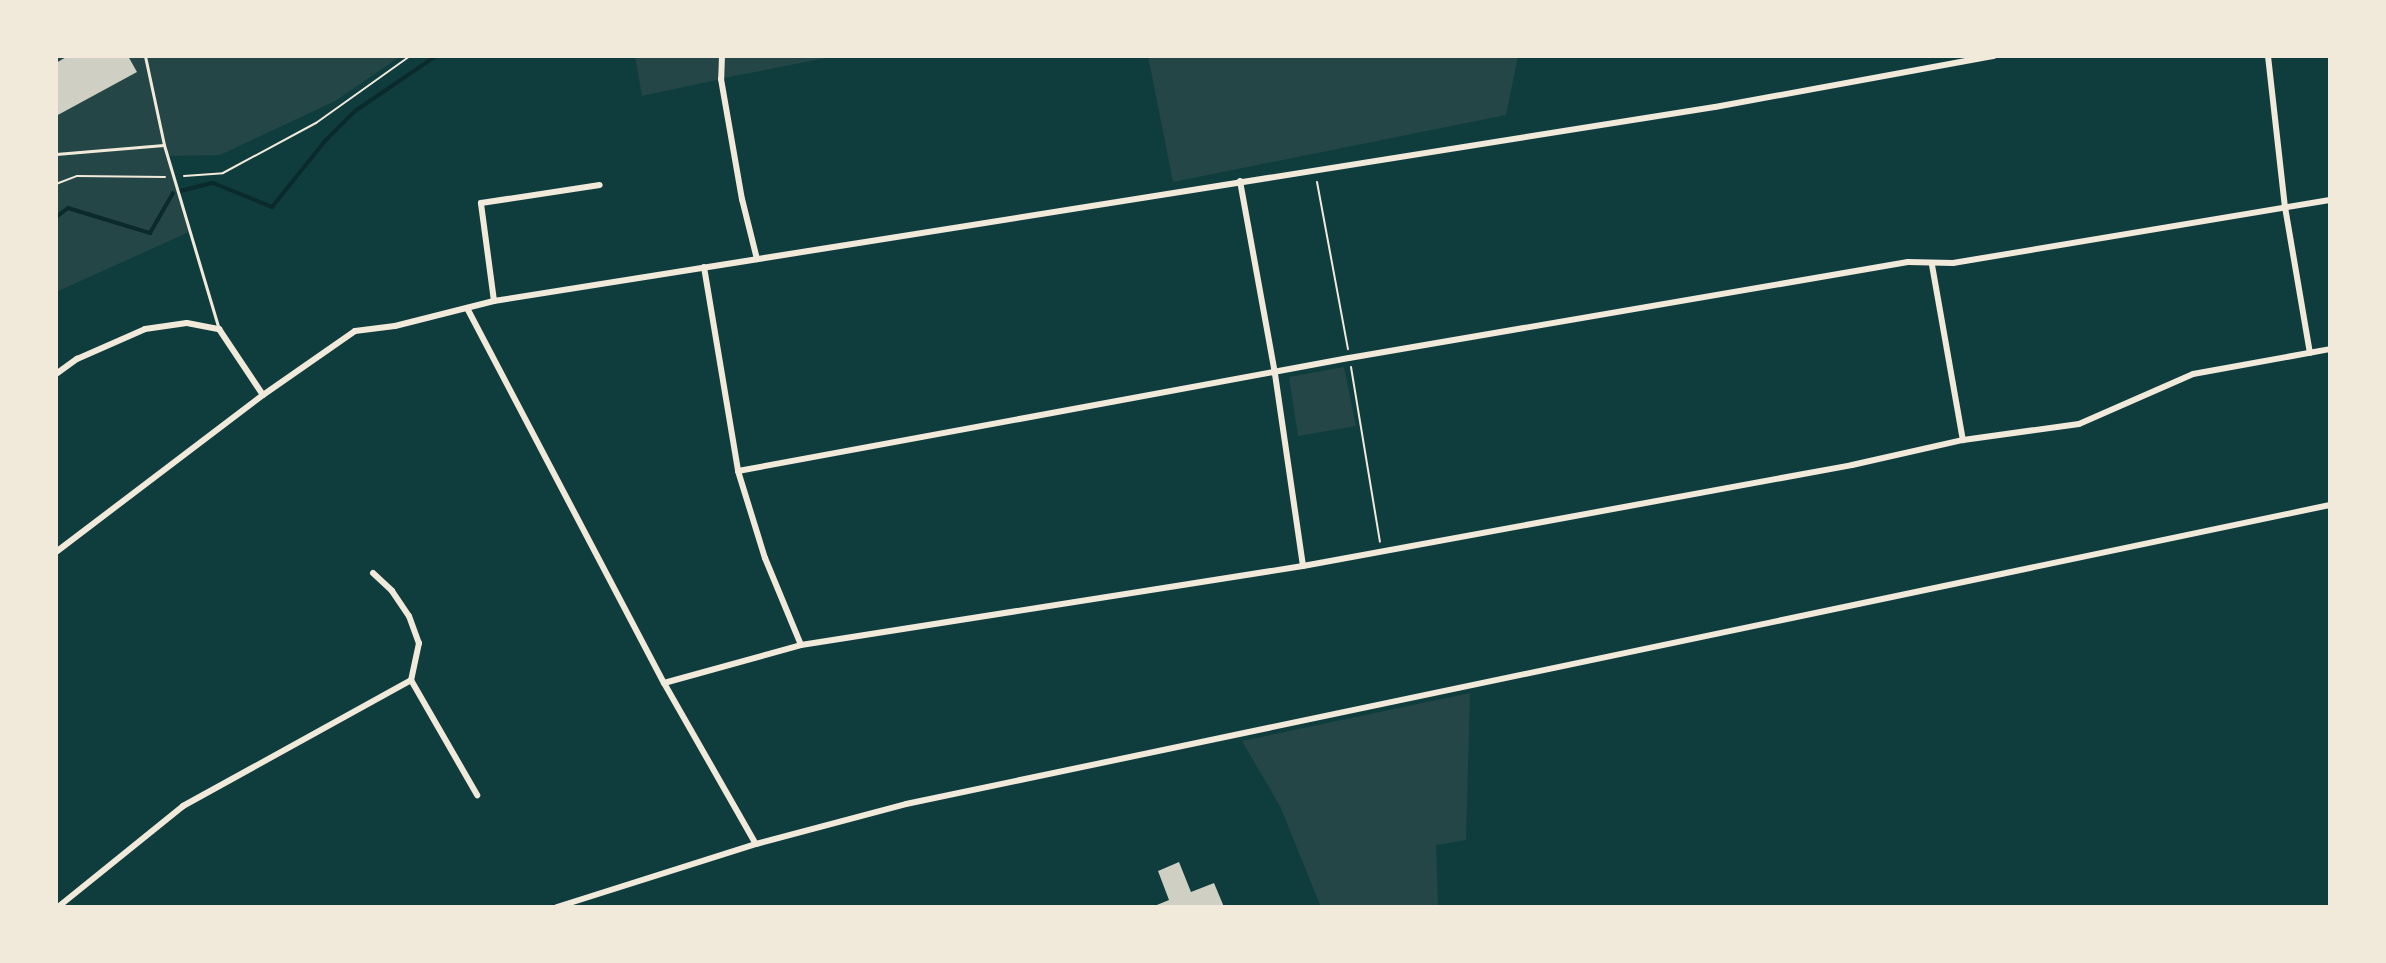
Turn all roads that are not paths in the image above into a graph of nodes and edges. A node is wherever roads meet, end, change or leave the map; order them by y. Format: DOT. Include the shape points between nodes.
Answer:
graph roads {
  1 [pos="145,56"];
  2 [pos="722,56"];
  3 [pos="1994,56"];
  4 [pos="2268,56"];
  5 [pos="164,145"];
  6 [pos="56,154"];
  7 [pos="1240,181"];
  8 [pos="600,185"];
  9 [pos="2330,200"];
  10 [pos="2285,207"];
  11 [pos="757,259"];
  12 [pos="1932,265"];
  13 [pos="704,267"];
  14 [pos="494,301"];
  15 [pos="467,308"];
  16 [pos="219,329"];
  17 [pos="2330,349"];
  18 [pos="2310,353"];
  19 [pos="56,374"];
  20 [pos="1275,374"];
  21 [pos="263,395"];
  22 [pos="1963,440"];
  23 [pos="738,471"];
  24 [pos="2330,505"];
  25 [pos="56,552"];
  26 [pos="1303,566"];
  27 [pos="373,573"];
  28 [pos="801,645"];
  29 [pos="411,680"];
  30 [pos="664,683"];
  31 [pos="477,795"];
  32 [pos="756,844"];
  33 [pos="58,907"];
  34 [pos="557,907"];
  1 -- 5 [label="lane"];
  2 -- 11 [label="street" via="721,79"];
  3 -- 7 [label="street" via="1715,107"];
  4 -- 10 [label="street"];
  5 -- 6 [label="lane"];
  5 -- 16 [label="lane"];
  7 -- 11 [label="street"];
  7 -- 20 [label="street"];
  8 -- 14 [label="street" via="481,203"];
  9 -- 10 [label="street"];
  10 -- 12 [label="street"];
  10 -- 18 [label="street"];
  11 -- 13 [label="street"];
  12 -- 20 [label="street" via="1908,262"];
  12 -- 22 [label="street"];
  13 -- 14 [label="street"];
  13 -- 23 [label="street"];
  14 -- 15 [label="street"];
  15 -- 21 [label="street" via="355,331"];
  15 -- 30 [label="street"];
  16 -- 19 [label="street" via="187,323 145,329"];
  16 -- 21 [label="street"];
  17 -- 18 [label="street"];
  18 -- 22 [label="street" via="2193,374 2079,424"];
  20 -- 23 [label="street"];
  20 -- 26 [label="street"];
  21 -- 25 [label="street"];
  22 -- 26 [label="street"];
  23 -- 28 [label="street" via="765,558"];
  24 -- 32 [label="street" via="906,804"];
  26 -- 28 [label="street"];
  27 -- 29 [label="street" via="409,616 419,643"];
  28 -- 30 [label="street"];
  29 -- 31 [label="street"];
  29 -- 33 [label="street" via="183,806"];
  30 -- 32 [label="street"];
  32 -- 34 [label="street"];
}
